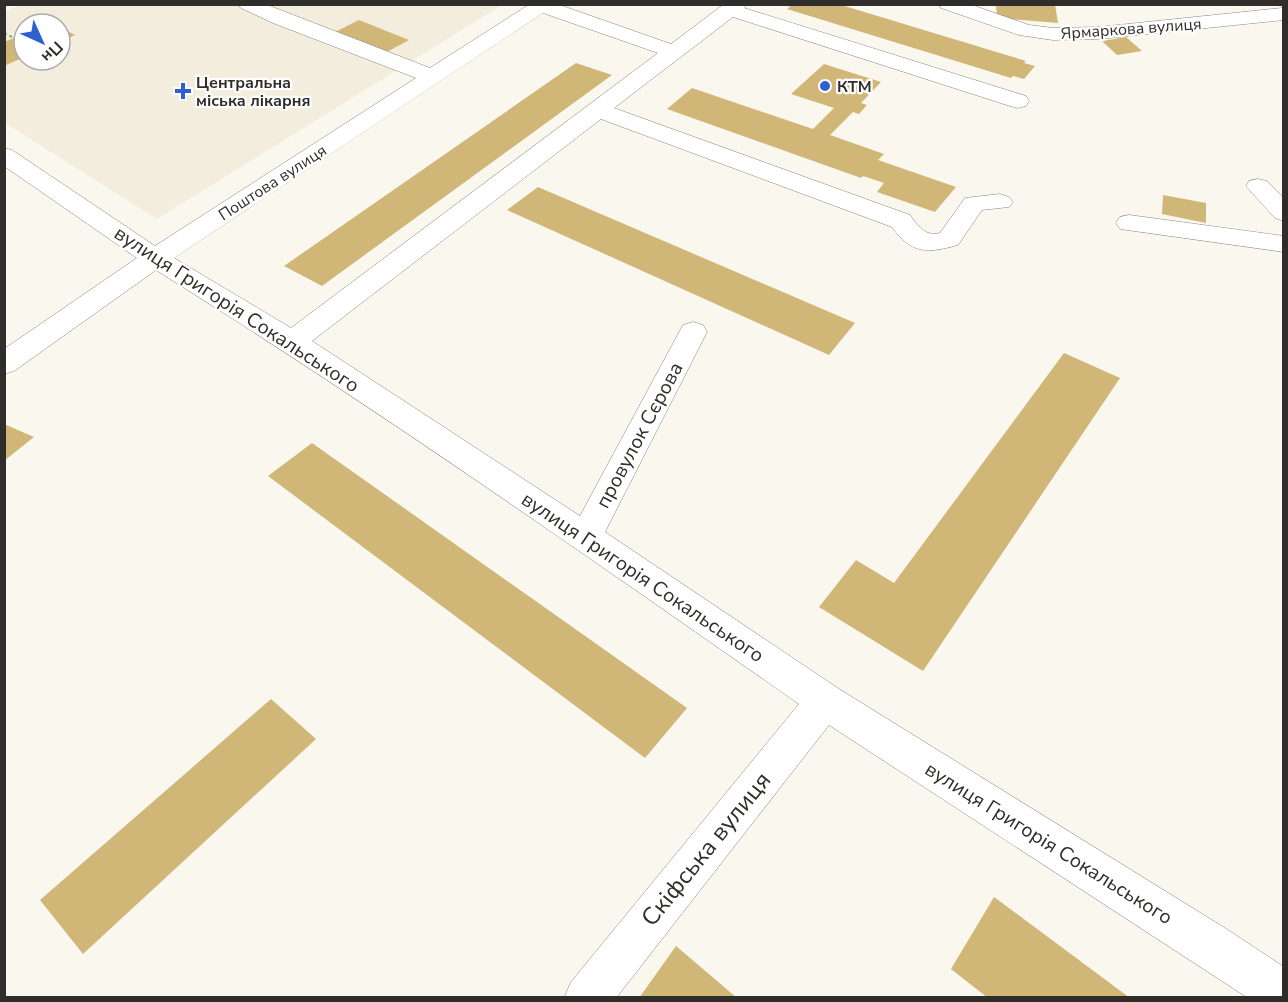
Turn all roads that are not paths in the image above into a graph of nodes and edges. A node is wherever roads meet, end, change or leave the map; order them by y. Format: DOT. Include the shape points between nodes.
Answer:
graph roads {
  1 [pos="248,4"];
  2 [pos="306,4"];
  3 [pos="948,4"];
  4 [pos="543,5"];
  5 [pos="734,7"];
  6 [pos="1280,11"];
  7 [pos="280,20"];
  8 [pos="675,52"];
  9 [pos="433,77"];
  10 [pos="1018,101"];
  11 [pos="598,110"];
  12 [pos="4,155"];
  13 [pos="1258,186"];
  14 [pos="1000,202"];
  15 [pos="1284,213"];
  16 [pos="1129,223"];
  17 [pos="1284,244"];
  18 [pos="155,258"];
  19 [pos="693,332"];
  20 [pos="292,342"];
  21 [pos="4,364"];
  22 [pos="586,537"];
  23 [pos="825,701"];
  24 [pos="1284,995"];
  25 [pos="587,998"];
  1 -- 7 [label="street"];
  2 -- 7 [label="street"];
  3 -- 6 [label="street, Ярмаркова вулиця" via="1018,28 1053,34 1099,33"];
  4 -- 8 [label="street"];
  4 -- 9 [label="street, Поштова вулиця"];
  5 -- 8 [label="street"];
  5 -- 10 [label="street"];
  7 -- 9 [label="street"];
  8 -- 11 [label="street"];
  9 -- 18 [label="street, Поштова вулиця"];
  11 -- 14 [label="street" via="901,221 910,235 931,244 949,238 974,203"];
  11 -- 20 [label="street"];
  12 -- 18 [label="street, вулиця Григорія Сокальського"];
  13 -- 15 [label="street"];
  16 -- 17 [label="street"];
  18 -- 20 [label="street, вулиця Григорія Сокальського"];
  18 -- 21 [label="street, Поштова вулиця"];
  19 -- 22 [label="street, провулок Сєрова"];
  20 -- 22 [label="street, вулиця Григорія Сокальського"];
  22 -- 23 [label="street, вулиця Григорія Сокальського"];
  23 -- 24 [label="street, вулиця Григорія Сокальського"];
  23 -- 25 [label="street, Скіфська вулиця"];
}
